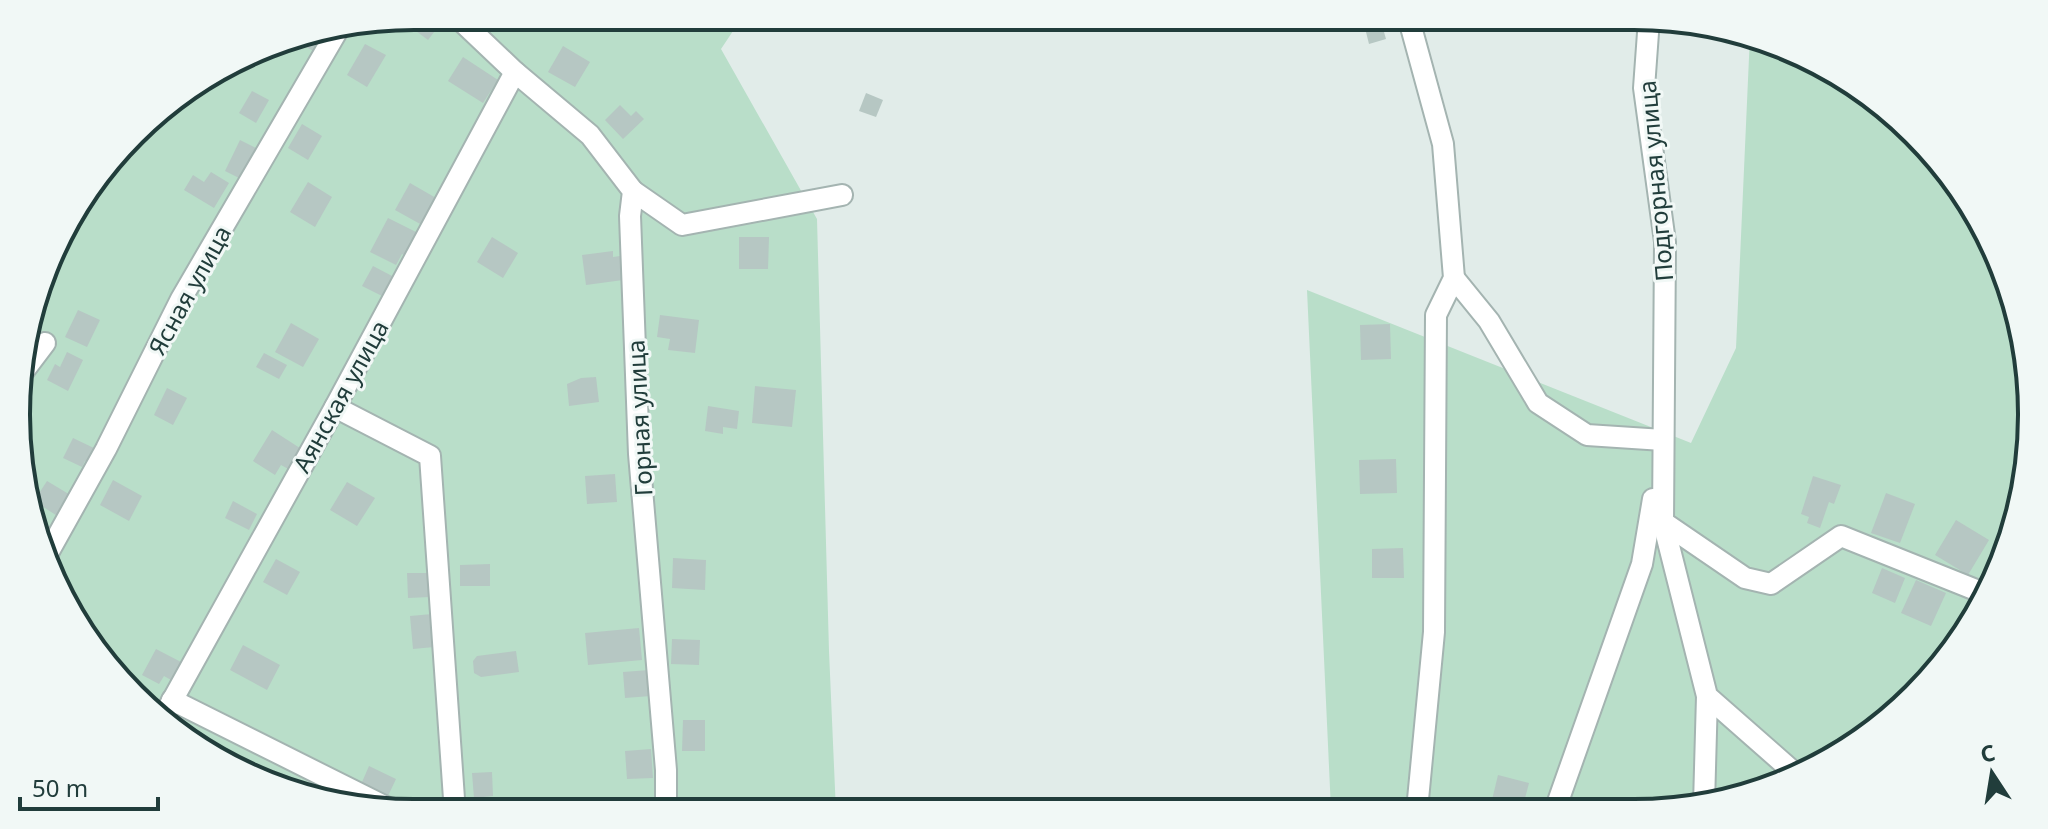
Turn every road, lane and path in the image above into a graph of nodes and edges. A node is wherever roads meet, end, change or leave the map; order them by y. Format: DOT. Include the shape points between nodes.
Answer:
graph roads {
  1 [pos="471,30"];
  2 [pos="1412,30"];
  3 [pos="1648,31"];
  4 [pos="333,39"];
  5 [pos="515,72"];
  6 [pos="633,191"];
  7 [pos="842,195"];
  8 [pos="1454,278"];
  9 [pos="45,343"];
  10 [pos="34,357"];
  11 [pos="335,407"];
  12 [pos="1663,440"];
  13 [pos="1663,522"];
  14 [pos="53,545"];
  15 [pos="1975,590"];
  16 [pos="1707,696"];
  17 [pos="172,700"];
  18 [pos="167,709"];
  19 [pos="1788,767"];
  20 [pos="1704,793"];
  21 [pos="364,796"];
  22 [pos="454,799"];
  23 [pos="666,799"];
  24 [pos="1418,799"];
  25 [pos="1559,799"];
  1 -- 5 [label="street"];
  2 -- 8 [label="street" via="1443,144"];
  3 -- 12 [label="street, Подгорная улица" via="1644,88 1665,242"];
  4 -- 14 [label="street, Ясная улица" via="181,299"];
  5 -- 6 [label="street" via="590,135"];
  5 -- 11 [label="street, Аянская улица"];
  6 -- 7 [label="street" via="682,225"];
  6 -- 23 [label="street, Горная улица" via="639,454"];
  8 -- 12 [label="street" via="1489,321 1538,403 1587,435"];
  8 -- 24 [label="street" via="1436,315 1434,632"];
  9 -- 10 [label="street"];
  11 -- 17 [label="street, Аянская улица"];
  11 -- 22 [label="street" via="430,456"];
  12 -- 13 [label="street"];
  12 -- 25 [label="street" via="1642,564"];
  13 -- 15 [label="street" via="1745,578 1771,584 1841,536"];
  13 -- 16 [label="street"];
  16 -- 19 [label="street"];
  16 -- 20 [label="street"];
  17 -- 18 [label="street, Аянская улица"];
  17 -- 21 [label="street"];
}
